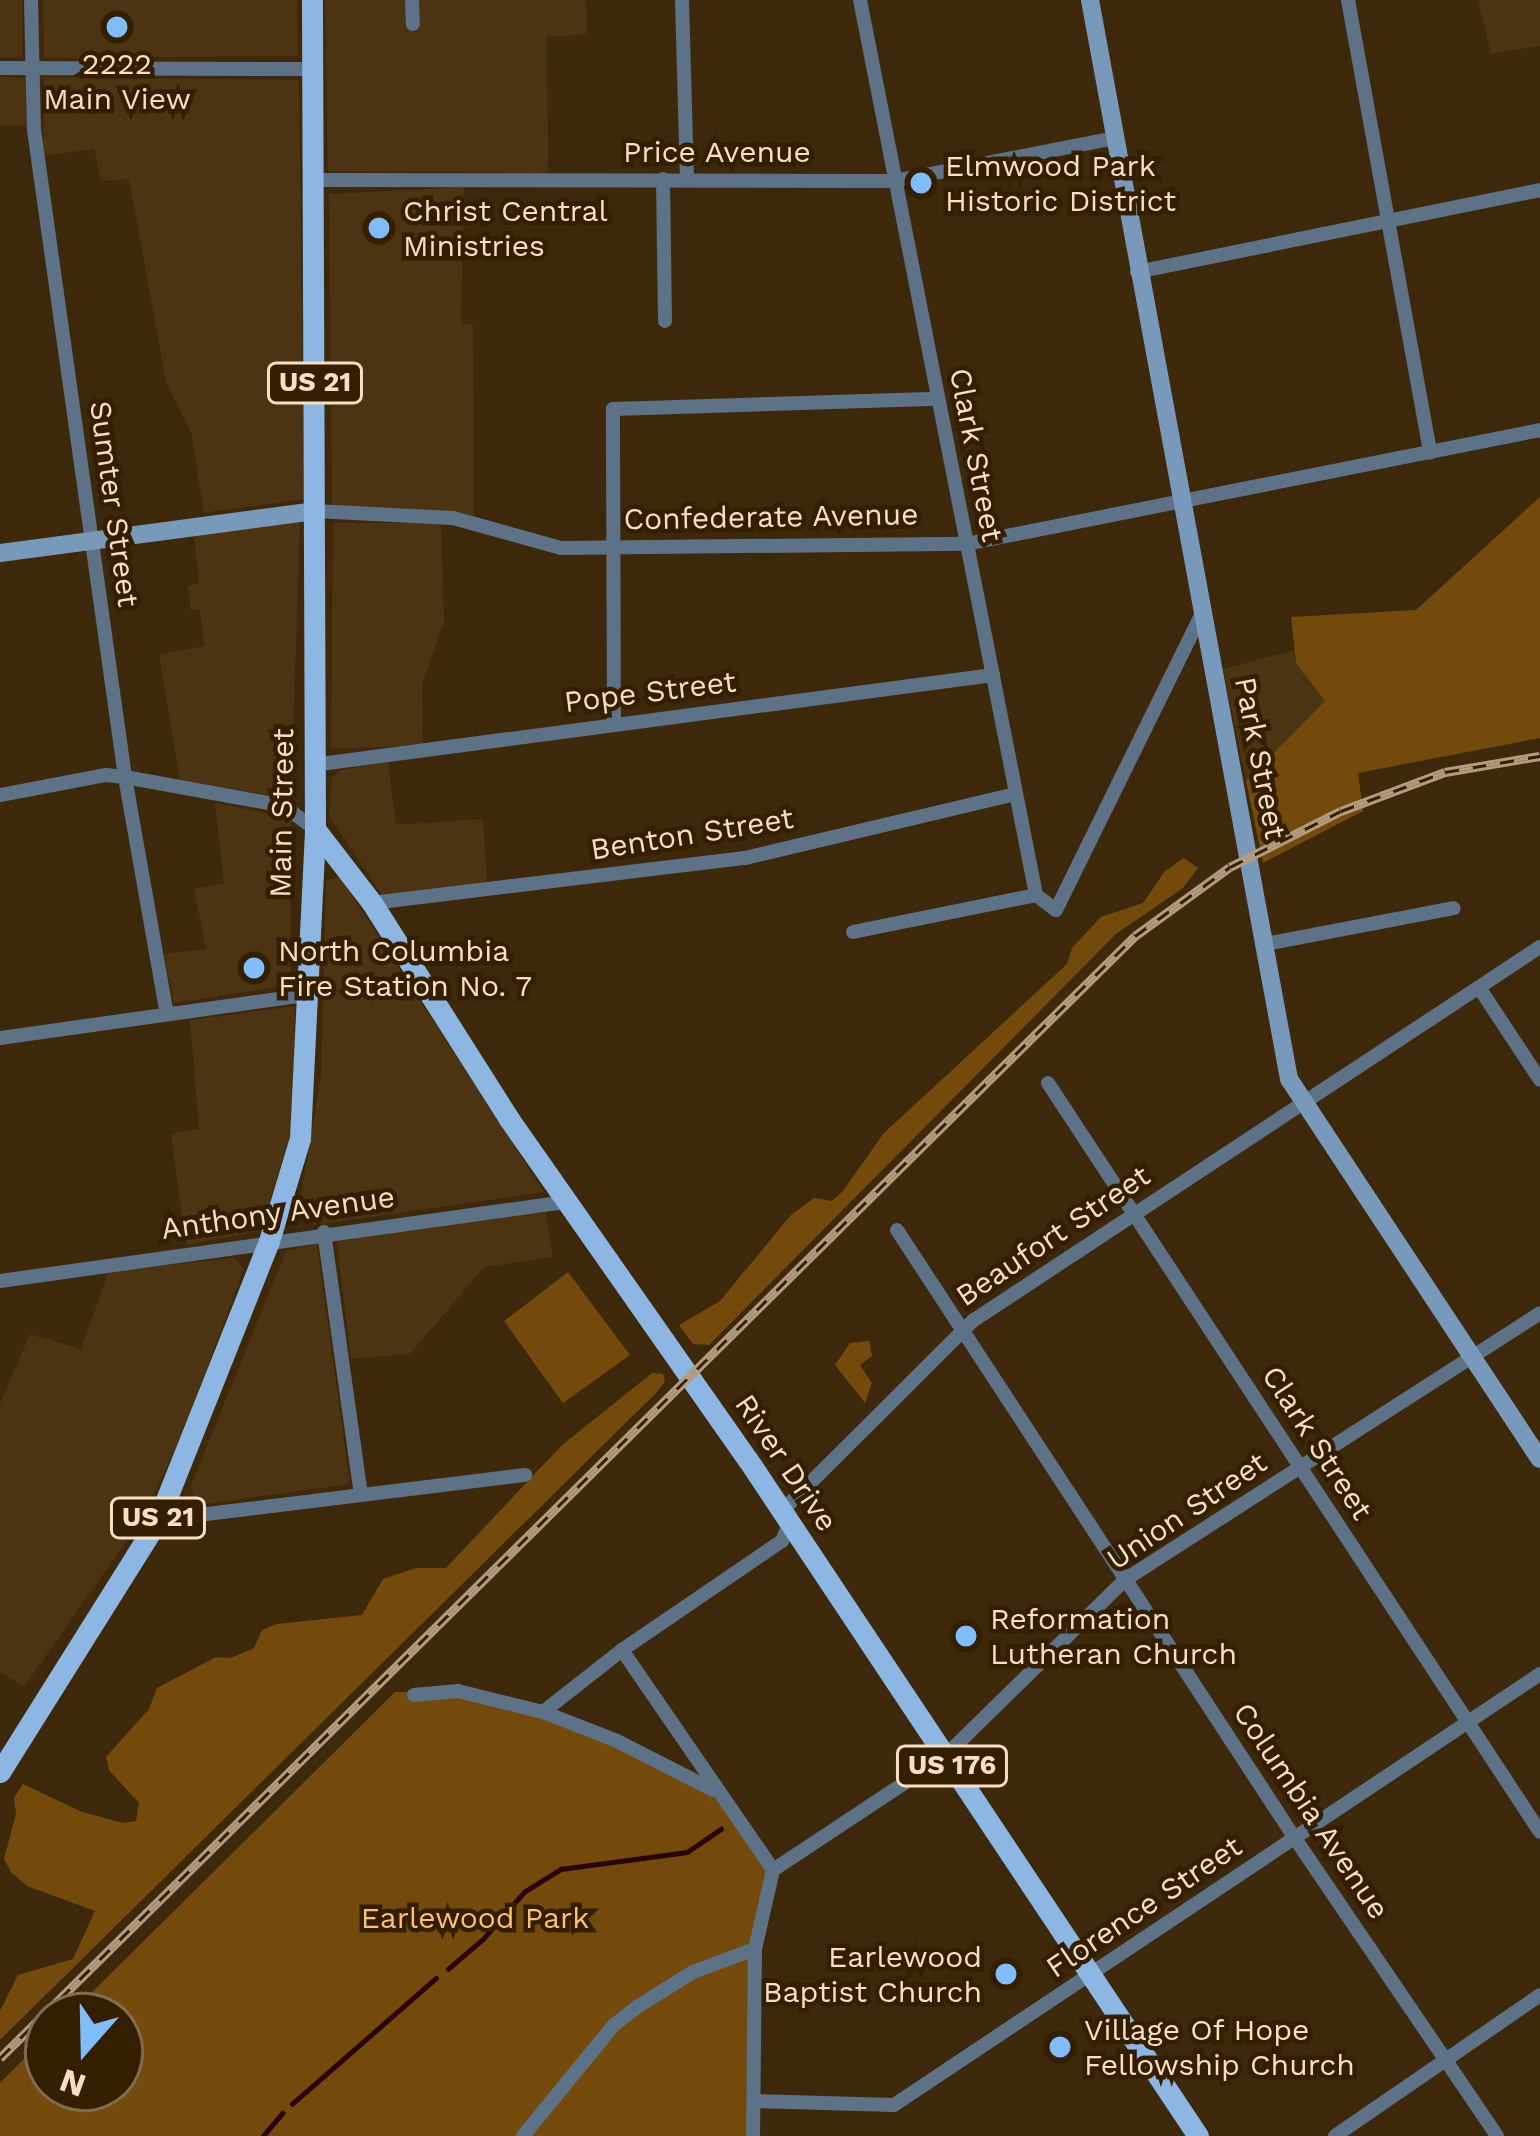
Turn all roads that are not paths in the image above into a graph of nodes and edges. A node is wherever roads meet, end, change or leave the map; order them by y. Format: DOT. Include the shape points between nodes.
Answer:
graph roads {
  1 [pos="32,0"];
  2 [pos="312,0"];
  3 [pos="412,0"];
  4 [pos="682,0"];
  5 [pos="860,0"];
  6 [pos="1090,0"];
  7 [pos="1348,0"];
  8 [pos="413,24"];
  9 [pos="0,68"];
  10 [pos="32,68"];
  11 [pos="312,69"];
  12 [pos="1116,138"];
  13 [pos="663,178"];
  14 [pos="687,178"];
  15 [pos="314,179"];
  16 [pos="894,181"];
  17 [pos="1540,190"];
  18 [pos="1391,216"];
  19 [pos="1137,272"];
  20 [pos="665,321"];
  21 [pos="938,399"];
  22 [pos="1540,430"];
  23 [pos="1430,453"];
  24 [pos="1181,504"];
  25 [pos="314,511"];
  26 [pos="92,539"];
  27 [pos="966,544"];
  28 [pos="616,550"];
  29 [pos="0,554"];
  30 [pos="1200,617"];
  31 [pos="993,675"];
  32 [pos="614,723"];
  33 [pos="314,765"];
  34 [pos="125,777"];
  35 [pos="1016,794"];
  36 [pos="0,795"];
  37 [pos="315,830"];
  38 [pos="1036,895"];
  39 [pos="373,903"];
  40 [pos="1454,908"];
  41 [pos="853,932"];
  42 [pos="1267,944"];
  43 [pos="1540,946"];
  44 [pos="1480,989"];
  45 [pos="307,994"];
  46 [pos="166,1014"];
  47 [pos="0,1038"];
  48 [pos="1540,1080"];
  49 [pos="1048,1083"];
  50 [pos="1301,1103"];
  51 [pos="565,1202"];
  52 [pos="1136,1211"];
  53 [pos="897,1230"];
  54 [pos="324,1232"];
  55 [pos="269,1241"];
  56 [pos="0,1280"];
  57 [pos="1540,1313"];
  58 [pos="963,1330"];
  59 [pos="1476,1356"];
  60 [pos="1540,1459"];
  61 [pos="1300,1469"];
  62 [pos="525,1475"];
  63 [pos="361,1494"];
  64 [pos="782,1511"];
  65 [pos="158,1520"];
  66 [pos="1126,1580"];
  67 [pos="622,1650"];
  68 [pos="1540,1674"];
  69 [pos="414,1695"];
  70 [pos="543,1712"];
  71 [pos="1466,1722"];
  72 [pos="945,1756"];
  73 [pos="0,1772"];
  74 [pos="716,1792"];
  75 [pos="1540,1832"];
  76 [pos="1294,1837"];
  77 [pos="773,1870"];
  78 [pos="755,1949"];
  79 [pos="1091,1976"];
  80 [pos="1540,1995"];
  81 [pos="1445,2059"];
  82 [pos="754,2101"];
  83 [pos="527,2133"];
  84 [pos="753,2136"];
  85 [pos="1198,2136"];
  86 [pos="1334,2136"];
  87 [pos="1497,2136"];
  1 -- 10 [label="street, Sumter Street"];
  2 -- 11 [label="main road, Main Street / US 21"];
  3 -- 8 [label="street"];
  4 -- 14 [label="street"];
  5 -- 16 [label="street, Clark Street"];
  6 -- 12 [label="street, Park Street"];
  7 -- 18 [label="street"];
  9 -- 10 [label="street"];
  10 -- 11 [label="street"];
  10 -- 26 [label="street, Sumter Street"];
  11 -- 15 [label="main road, Main Street / US 21"];
  12 -- 16 [label="street, Price Avenue"];
  12 -- 19 [label="street, Park Street"];
  13 -- 14 [label="street, Price Avenue"];
  13 -- 15 [label="street, Price Avenue"];
  13 -- 20 [label="street"];
  14 -- 16 [label="street, Price Avenue"];
  15 -- 25 [label="main road, Main Street / US 21"];
  16 -- 21 [label="street, Clark Street"];
  17 -- 18 [label="street"];
  18 -- 19 [label="street"];
  18 -- 23 [label="street"];
  19 -- 24 [label="street, Park Street"];
  21 -- 27 [label="street, Clark Street"];
  21 -- 28 [label="street" via="613,409"];
  22 -- 23 [label="street, Confederate Avenue"];
  23 -- 24 [label="street, Confederate Avenue"];
  24 -- 27 [label="street, Confederate Avenue"];
  24 -- 30 [label="street, Park Street"];
  25 -- 26 [label="street, Confederate Avenue"];
  25 -- 28 [label="street, Confederate Avenue" via="452,518 547,546"];
  25 -- 33 [label="main road, Main Street / US 21"];
  26 -- 29 [label="street, Confederate Avenue"];
  26 -- 34 [label="street, Sumter Street"];
  27 -- 28 [label="street, Confederate Avenue"];
  27 -- 31 [label="street, Clark Street"];
  28 -- 32 [label="street"];
  30 -- 38 [label="street" via="1056,910"];
  30 -- 42 [label="street, Park Street"];
  31 -- 32 [label="street, Pope Street"];
  31 -- 35 [label="street, Clark Street"];
  32 -- 33 [label="street, Pope Street"];
  33 -- 37 [label="main road, Main Street / US 21"];
  34 -- 36 [label="street"];
  34 -- 37 [label="street" via="284,806"];
  34 -- 46 [label="street, Sumter Street"];
  35 -- 38 [label="street, Clark Street"];
  35 -- 39 [label="street, Benton Street" via="745,858"];
  37 -- 39 [label="main road, River Drive / US 176"];
  37 -- 45 [label="main road, Main Street / US 21"];
  38 -- 41 [label="street"];
  39 -- 51 [label="main road, River Drive / US 176"];
  40 -- 42 [label="street"];
  42 -- 50 [label="street, Park Street" via="1289,1079"];
  43 -- 44 [label="street, Beaufort Street"];
  44 -- 48 [label="street"];
  44 -- 50 [label="street, Beaufort Street"];
  45 -- 46 [label="street"];
  45 -- 55 [label="main road, Main Street / US 21" via="300,1138"];
  46 -- 47 [label="street"];
  49 -- 52 [label="street, Clark Street"];
  50 -- 52 [label="street, Beaufort Street"];
  50 -- 59 [label="street, Park Street"];
  51 -- 54 [label="street, Anthony Avenue"];
  51 -- 64 [label="main road, River Drive / US 176"];
  52 -- 58 [label="street, Beaufort Street"];
  52 -- 61 [label="street, Clark Street"];
  53 -- 58 [label="street, Columbia Avenue"];
  54 -- 55 [label="street, Anthony Avenue"];
  54 -- 63 [label="street"];
  55 -- 56 [label="street, Anthony Avenue"];
  55 -- 65 [label="main road, Main Street / US 21"];
  57 -- 59 [label="street, Union Street"];
  58 -- 64 [label="street, Beaufort Street"];
  58 -- 66 [label="street, Columbia Avenue"];
  59 -- 60 [label="street, Park Street"];
  59 -- 61 [label="street, Union Street"];
  61 -- 66 [label="street, Union Street"];
  61 -- 71 [label="street, Clark Street"];
  62 -- 63 [label="street"];
  63 -- 65 [label="street"];
  64 -- 67 [label="street, Beaufort Street" via="782,1541"];
  64 -- 72 [label="main road, River Drive / US 176"];
  65 -- 73 [label="main road, Main Street / US 21"];
  66 -- 72 [label="street, Union Street"];
  66 -- 76 [label="street, Columbia Avenue"];
  67 -- 70 [label="street, Beaufort Street"];
  67 -- 74 [label="street"];
  68 -- 71 [label="street, Florence Street"];
  69 -- 70 [label="street" via="458,1691"];
  70 -- 74 [label="street"];
  71 -- 75 [label="street, Clark Street"];
  71 -- 76 [label="street, Florence Street"];
  72 -- 77 [label="street, Union Street"];
  72 -- 79 [label="main road, River Drive / US 176"];
  74 -- 77 [label="street"];
  76 -- 79 [label="street, Florence Street"];
  76 -- 81 [label="street, Columbia Avenue"];
  77 -- 78 [label="street"];
  78 -- 82 [label="street"];
  78 -- 83 [label="street" via="693,1972 637,2006"];
  79 -- 82 [label="street, Florence Street" via="894,2105"];
  79 -- 85 [label="main road, River Drive / US 176"];
  80 -- 81 [label="street"];
  81 -- 86 [label="street"];
  81 -- 87 [label="street, Columbia Avenue"];
  82 -- 84 [label="street"];
}
